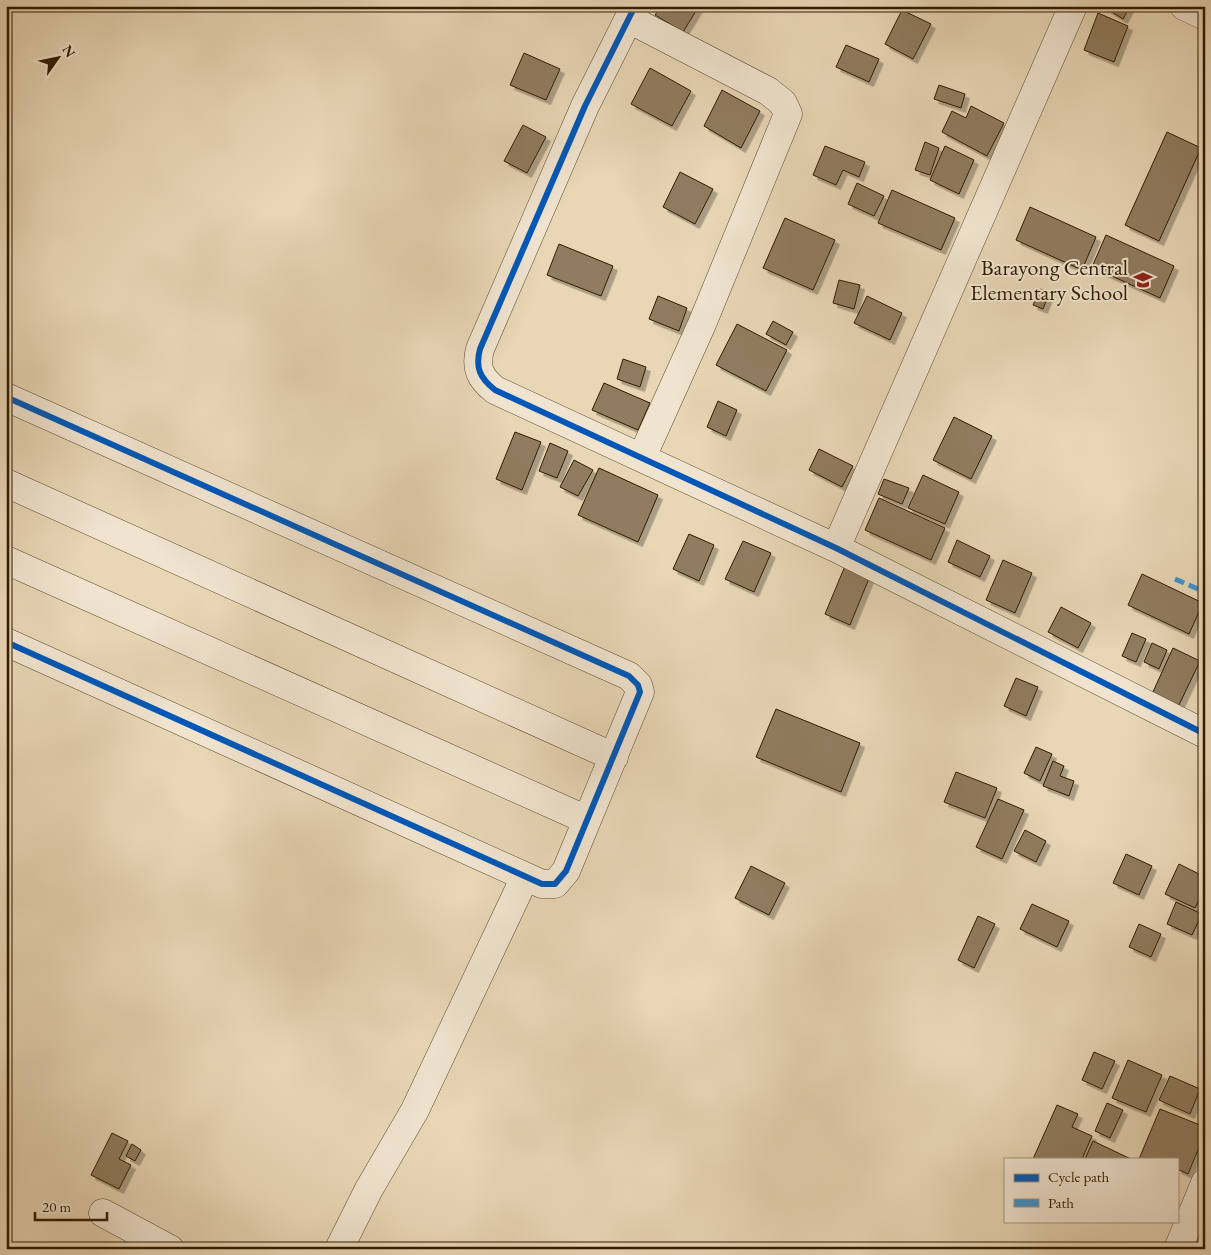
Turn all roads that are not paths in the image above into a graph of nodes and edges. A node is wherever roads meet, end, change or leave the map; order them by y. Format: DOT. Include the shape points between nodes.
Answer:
graph roads {
  1 [pos="1073,6"];
  2 [pos="1184,6"];
  3 [pos="632,13"];
  4 [pos="1205,16"];
  5 [pos="6,397"];
  6 [pos="642,457"];
  7 [pos="6,483"];
  8 [pos="836,548"];
  9 [pos="6,560"];
  10 [pos="6,642"];
  11 [pos="1205,734"];
  12 [pos="614,757"];
  13 [pos="587,820"];
  14 [pos="525,877"];
  15 [pos="1205,1184"];
  16 [pos="103,1213"];
  17 [pos="170,1249"];
  18 [pos="339,1249"];
  19 [pos="1178,1249"];
  1 -- 8 [label="street"];
  2 -- 4 [label="street"];
  3 -- 6 [label="street" via="768,91 783,103 788,114 702,324"];
  3 -- 6 [label="street" via="581,115 477,360 478,372 495,390"];
  5 -- 12 [label="street" via="628,676 638,685 640,692"];
  6 -- 8 [label="street"];
  7 -- 12 [label="street"];
  8 -- 11 [label="street"];
  9 -- 13 [label="street"];
  10 -- 14 [label="street"];
  12 -- 13 [label="street"];
  13 -- 14 [label="street" via="561,879 555,884 542,884"];
  14 -- 18 [label="street" via="415,1110 369,1188"];
  15 -- 19 [label="street"];
  16 -- 17 [label="street"];
}
